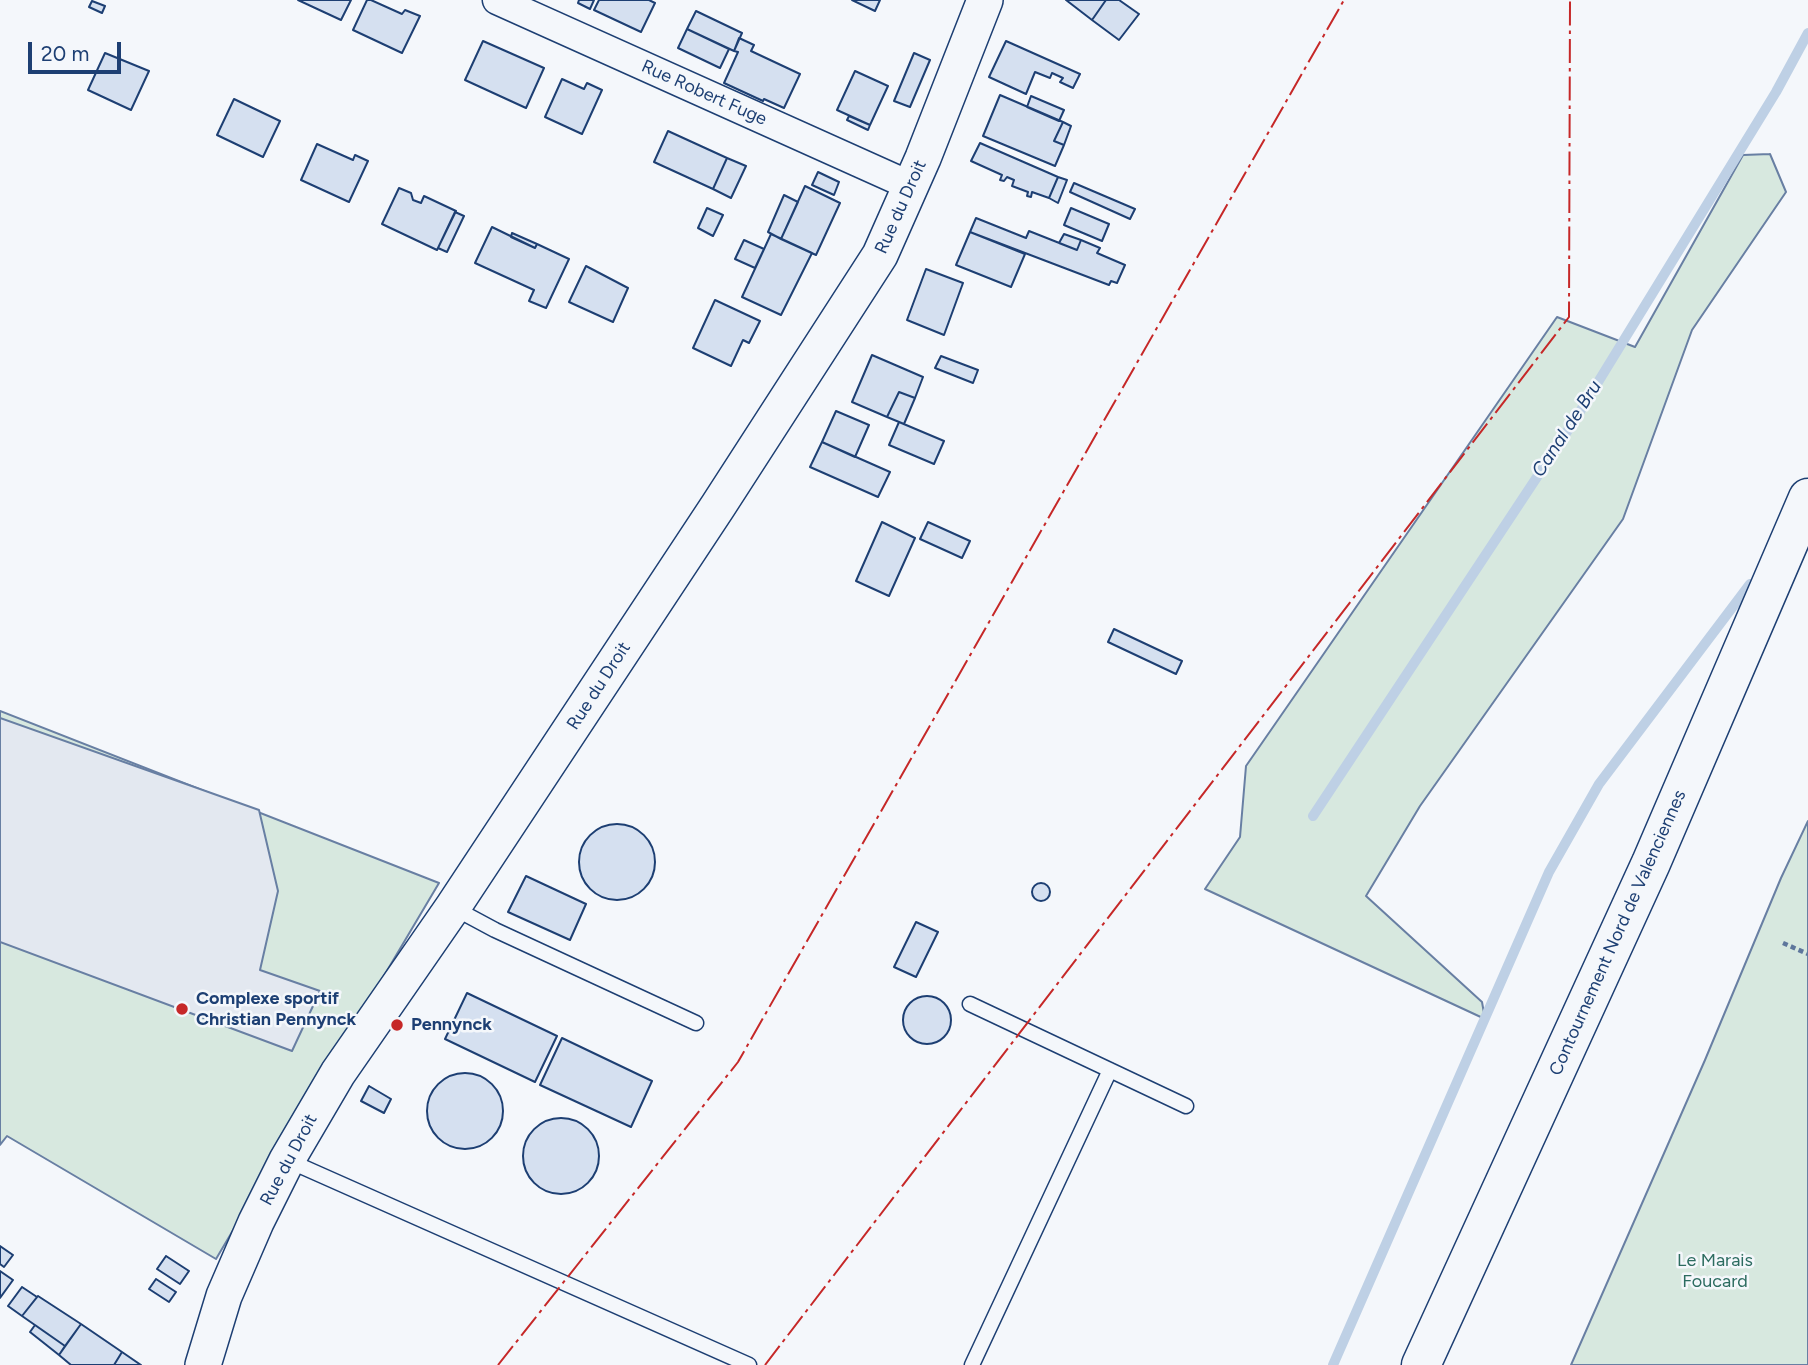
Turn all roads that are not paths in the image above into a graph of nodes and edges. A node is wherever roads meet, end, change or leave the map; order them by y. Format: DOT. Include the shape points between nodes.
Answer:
graph roads {
  1 [pos="497,0"];
  2 [pos="985,0"];
  3 [pos="911,186"];
  4 [pos="1808,498"];
  5 [pos="453,907"];
  6 [pos="970,1004"];
  7 [pos="696,1023"];
  8 [pos="1110,1070"];
  9 [pos="1186,1106"];
  10 [pos="287,1160"];
  11 [pos="203,1365"];
  12 [pos="749,1365"];
  13 [pos="972,1365"];
  14 [pos="1421,1365"];
  1 -- 3 [label="street, Rue Robert Fuge"];
  2 -- 3 [label="street, Rue du Droit"];
  3 -- 5 [label="street, Rue du Droit" via="863,284"];
  4 -- 14 [label="main road, Contournement Nord de Valenciennes" via="1651,863"];
  5 -- 7 [label="lane"];
  5 -- 10 [label="street, Rue du Droit" via="338,1073"];
  6 -- 8 [label="lane"];
  8 -- 9 [label="lane"];
  8 -- 13 [label="lane"];
  10 -- 11 [label="street, Rue du Droit" via="230,1283"];
  10 -- 12 [label="lane"];
}
